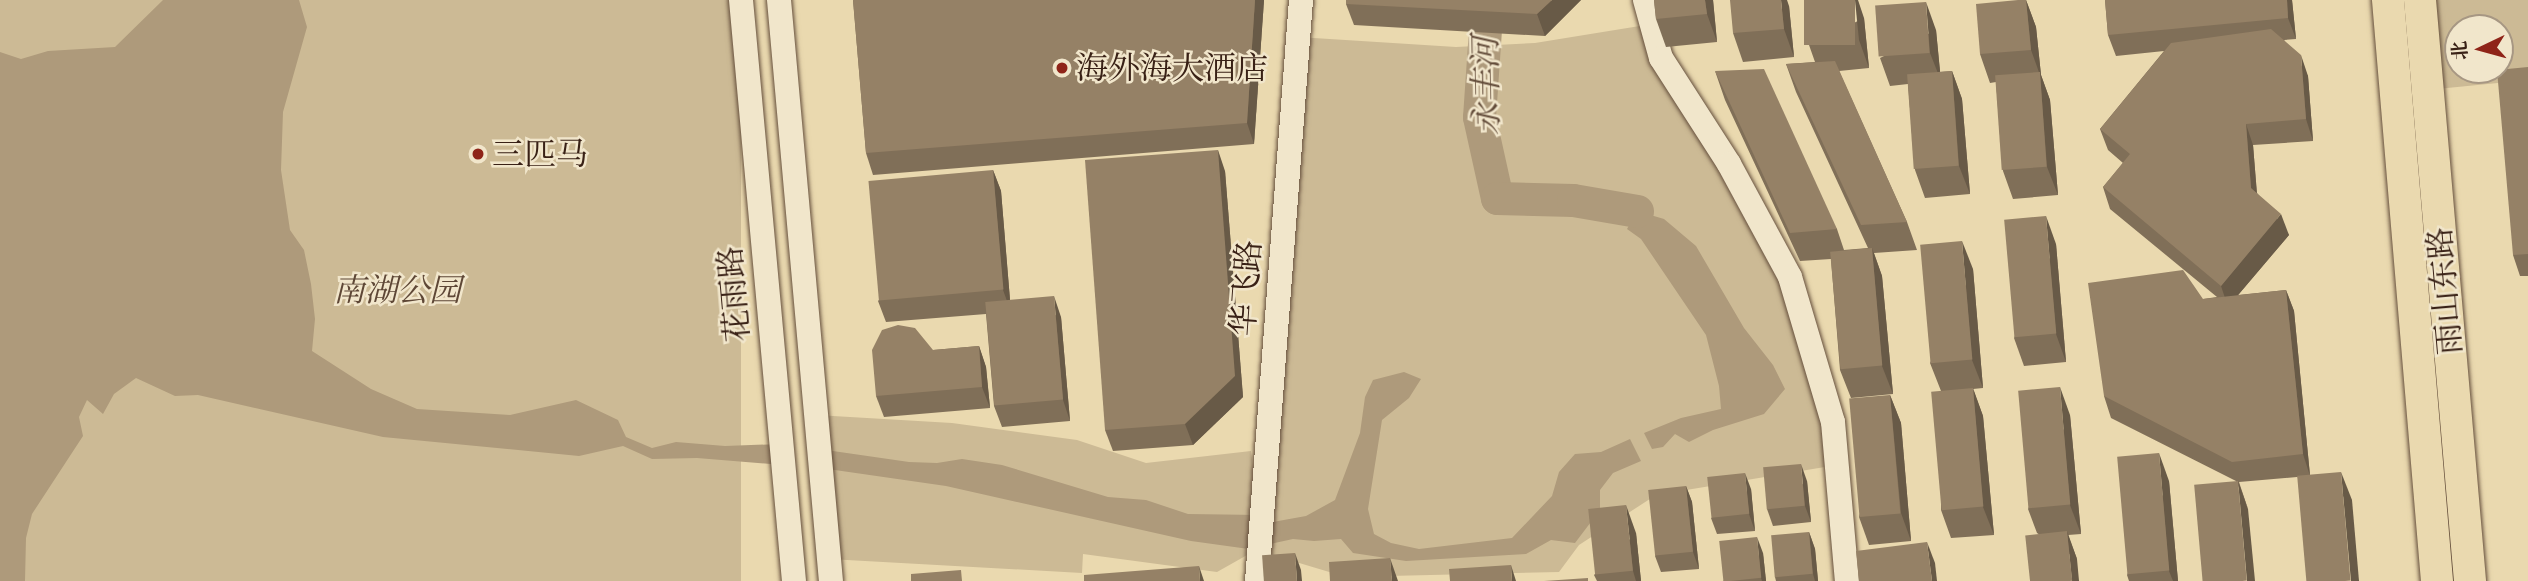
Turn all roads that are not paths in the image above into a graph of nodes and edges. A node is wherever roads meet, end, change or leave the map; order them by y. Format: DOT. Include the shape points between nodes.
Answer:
graph roads {
  1 [pos="741,0"];
  2 [pos="779,0"];
  3 [pos="1301,0"];
  4 [pos="1644,0"];
  5 [pos="2388,0"];
  6 [pos="2420,0"];
  7 [pos="794,581"];
  8 [pos="831,581"];
  9 [pos="1257,581"];
  10 [pos="1847,581"];
  11 [pos="2437,581"];
  12 [pos="2470,581"];
  1 -- 7 [label="street, 花雨路"];
  2 -- 8 [label="street"];
  3 -- 9 [label="street, 华飞路"];
  4 -- 10 [label="street" via="1661,58 1729,164 1790,277 1833,422"];
  5 -- 11 [label="main road, 雨山东路"];
  6 -- 12 [label="main road, 雨山东路"];
}
